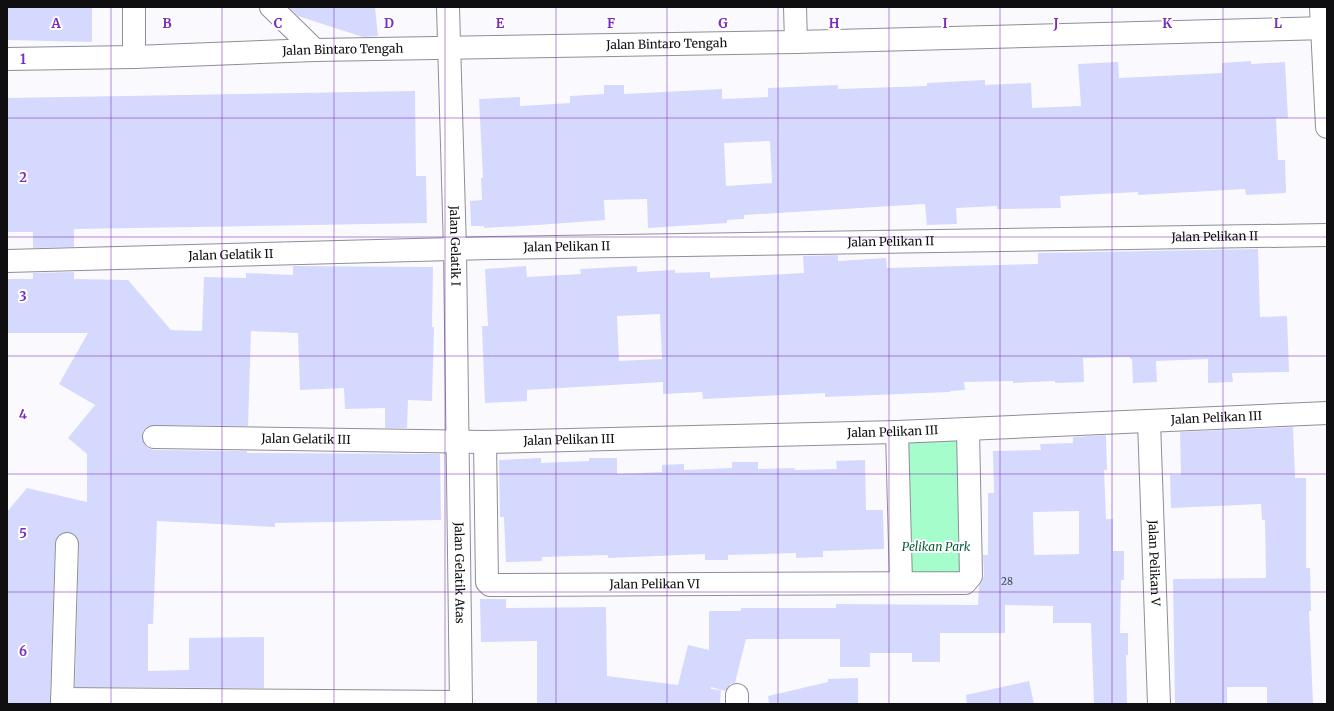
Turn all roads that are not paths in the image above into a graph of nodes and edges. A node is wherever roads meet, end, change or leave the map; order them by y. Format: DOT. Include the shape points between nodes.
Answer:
graph roads {
  1 [pos="134,7"];
  2 [pos="271,7"];
  3 [pos="448,7"];
  4 [pos="795,7"];
  5 [pos="1324,21"];
  6 [pos="796,42"];
  7 [pos="449,49"];
  8 [pos="315,50"];
  9 [pos="134,58"];
  10 [pos="7,59"];
  11 [pos="1327,127"];
  12 [pos="1327,235"];
  13 [pos="455,249"];
  14 [pos="7,261"];
  15 [pos="1327,413"];
  16 [pos="1149,422"];
  17 [pos="968,430"];
  18 [pos="897,432"];
  19 [pos="154,437"];
  20 [pos="458,442"];
  21 [pos="485,442"];
  22 [pos="67,544"];
  23 [pos="901,583"];
  24 [pos="62,701"];
  25 [pos="461,703"];
  26 [pos="1159,704"];
  1 -- 9 [label="street"];
  2 -- 8 [label="street"];
  3 -- 7 [label="street, Jalan Gelatik I"];
  4 -- 6 [label="street"];
  5 -- 6 [label="street, Jalan Bintaro Tengah"];
  5 -- 11 [label="street"];
  6 -- 7 [label="street, Jalan Bintaro Tengah"];
  7 -- 8 [label="street, Jalan Bintaro Tengah"];
  7 -- 13 [label="street, Jalan Gelatik I"];
  8 -- 9 [label="street, Jalan Bintaro Tengah"];
  9 -- 10 [label="street, Jalan Bintaro Tengah"];
  12 -- 13 [label="street, Jalan Pelikan II"];
  13 -- 14 [label="street, Jalan Gelatik II"];
  13 -- 20 [label="street, Jalan Gelatik I"];
  15 -- 16 [label="street, Jalan Pelikan III"];
  16 -- 17 [label="street, Jalan Pelikan III"];
  16 -- 26 [label="street, Jalan Pelikan V"];
  17 -- 18 [label="street, Jalan Pelikan III"];
  17 -- 23 [label="street, Jalan Pelikan VI" via="971,576 964,583"];
  18 -- 21 [label="street, Jalan Pelikan III"];
  18 -- 23 [label="street"];
  19 -- 20 [label="street, Jalan Gelatik III"];
  20 -- 21 [label="street, Jalan Pelikan III"];
  20 -- 25 [label="street, Jalan Gelatik Atas"];
  21 -- 23 [label="street, Jalan Pelikan VI" via="487,582 490,586"];
  22 -- 24 [label="street"];
  24 -- 25 [label="street"];
}
